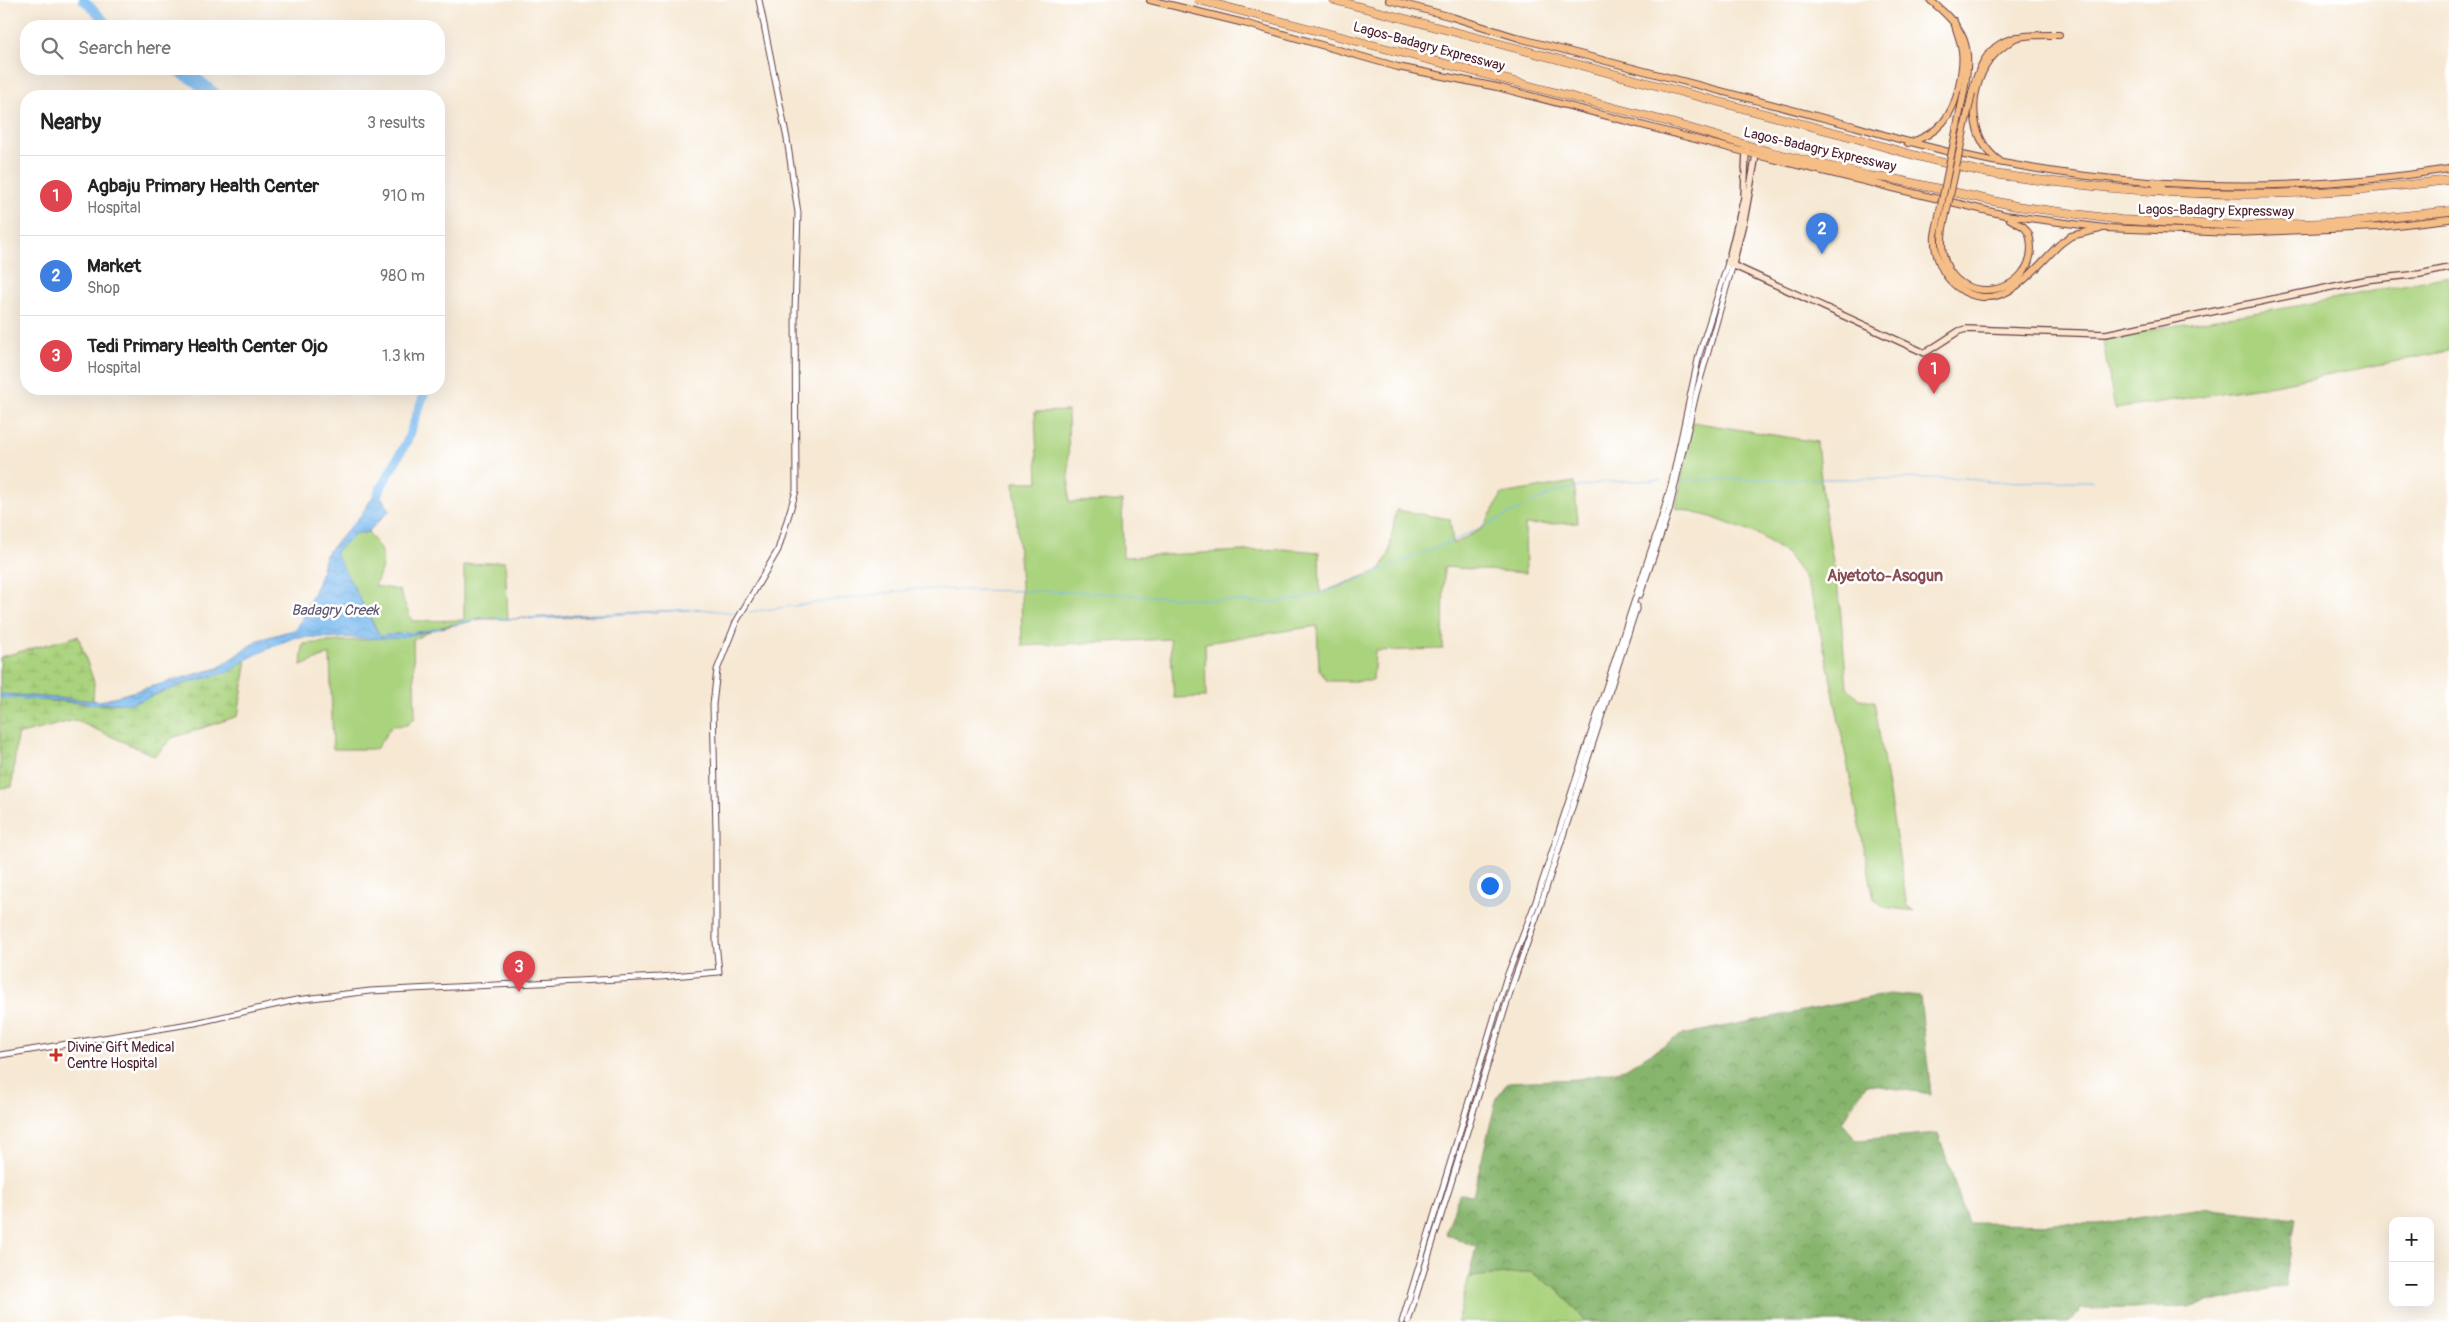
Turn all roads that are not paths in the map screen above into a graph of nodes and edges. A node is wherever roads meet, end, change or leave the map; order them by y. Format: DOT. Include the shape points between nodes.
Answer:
graph roads {
  1 [pos="759,0"];
  2 [pos="1150,0"];
  3 [pos="1199,0"];
  4 [pos="1334,0"];
  5 [pos="1389,0"];
  6 [pos="1930,0"];
  7 [pos="1954,21"];
  8 [pos="2059,35"];
  9 [pos="2016,37"];
  10 [pos="1907,143"];
  11 [pos="1746,151"];
  12 [pos="1756,155"];
  13 [pos="2003,164"];
  14 [pos="2449,170"];
  15 [pos="2449,180"];
  16 [pos="2154,182"];
  17 [pos="2166,193"];
  18 [pos="2449,211"];
  19 [pos="2005,216"];
  20 [pos="2449,219"];
  21 [pos="2105,228"];
  22 [pos="1731,263"];
  23 [pos="2449,268"];
  24 [pos="1720,298"];
  25 [pos="1701,349"];
  26 [pos="1708,352"];
  27 [pos="1494,1019"];
  28 [pos="1501,1020"];
  29 [pos="0,1055"];
  30 [pos="1402,1322"];
  31 [pos="1408,1322"];
  1 -- 29 [label="street" via="798,213 796,491 778,550 736,622 717,670 713,705 719,972 370,991 296,1000 195,1023"];
  2 -- 11 [label="main road, Lagos-Badagry Expressway" via="1337,50"];
  3 -- 18 [label="highway, Lagos-Badagry Expressway" via="1656,118 1770,152 2016,206 2121,220 2246,226 2349,222"];
  4 -- 17 [label="highway, Lagos-Badagry Expressway" via="1852,137 1931,161 1982,172"];
  5 -- 10 [label="main road, Lagos-Badagry Expressway"];
  6 -- 7 [label="main road"];
  7 -- 10 [label="main road" via="1963,59 1953,108 1938,129 1925,138"];
  7 -- 21 [label="main road, bridge" via="1964,36 1968,52 1964,92 1935,235 1935,255 1941,269 1958,289 1978,296 1995,295 2020,283 2060,244 2077,234"];
  8 -- 9 [label="main road"];
  9 -- 13 [label="main road" via="1999,50 1986,67 1975,107 1980,141"];
  9 -- 19 [label="main road, bridge" via="1985,56 1976,75 1941,246 1943,260 1961,284 1979,290 1996,289 2016,279 2026,266 2030,254 2029,234 2024,227"];
  10 -- 13 [label="main road, Lagos-Badagry Expressway"];
  11 -- 12 [label="main road, Lagos-Badagry Expressway"];
  11 -- 22 [label="main road" via="1744,198"];
  12 -- 19 [label="main road, Lagos-Badagry Expressway"];
  12 -- 22 [label="main road" via="1745,215"];
  13 -- 16 [label="main road, Lagos-Badagry Expressway" via="2097,178"];
  14 -- 16 [label="main road, Lagos-Badagry Expressway" via="2341,183 2241,186"];
  15 -- 17 [label="highway, Lagos-Badagry Expressway" via="2340,192 2244,196"];
  16 -- 17 [label="highway"];
  19 -- 21 [label="main road, Lagos-Badagry Expressway"];
  20 -- 21 [label="main road, Lagos-Badagry Expressway" via="2379,227 2261,232"];
  22 -- 23 [label="main road" via="1925,353 1966,329 2106,334 2364,280"];
  22 -- 24 [label="street"];
  24 -- 25 [label="street"];
  24 -- 26 [label="street"];
  25 -- 26 [label="street"];
  25 -- 27 [label="street" via="1661,520"];
  26 -- 28 [label="street" via="1669,511"];
  27 -- 28 [label="street"];
  27 -- 30 [label="street"];
  28 -- 31 [label="street"];
}
